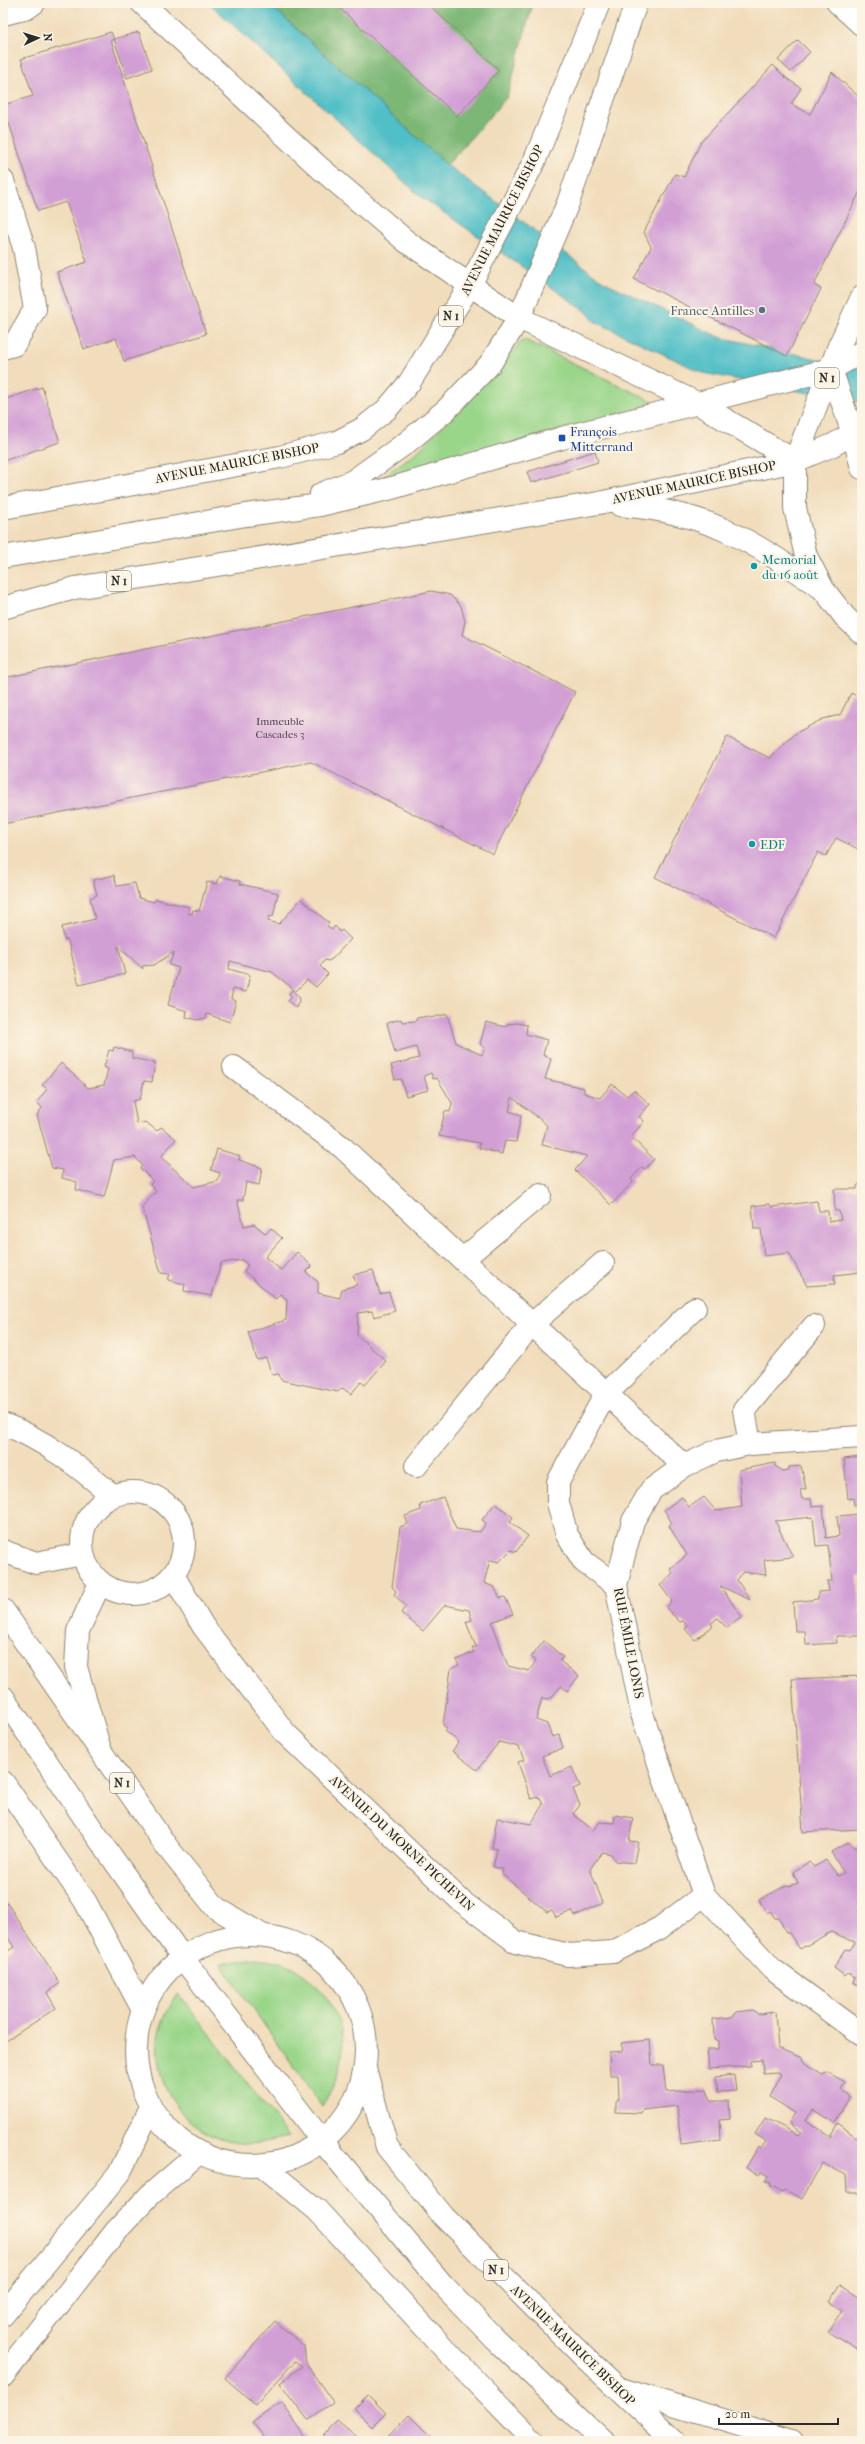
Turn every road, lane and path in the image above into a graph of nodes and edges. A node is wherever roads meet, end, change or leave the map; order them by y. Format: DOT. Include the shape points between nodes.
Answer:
graph roads {
  1 [pos="34,3"];
  2 [pos="142,3"];
  3 [pos="599,3"];
  4 [pos="636,3"];
  5 [pos="849,10"];
  6 [pos="4,16"];
  7 [pos="862,24"];
  8 [pos="3,181"];
  9 [pos="470,285"];
  10 [pos="862,297"];
  11 [pos="519,318"];
  12 [pos="3,348"];
  13 [pos="862,352"];
  14 [pos="831,369"];
  15 [pos="699,404"];
  16 [pos="858,431"];
  17 [pos="795,461"];
  18 [pos="862,468"];
  19 [pos="599,503"];
  20 [pos="3,508"];
  21 [pos="246,515"];
  22 [pos="3,557"];
  23 [pos="823,589"];
  24 [pos="3,608"];
  25 [pos="862,633"];
  26 [pos="234,1067"];
  27 [pos="540,1195"];
  28 [pos="463,1259"];
  29 [pos="603,1263"];
  30 [pos="695,1308"];
  31 [pos="532,1324"];
  32 [pos="814,1326"];
  33 [pos="605,1394"];
  34 [pos="3,1424"];
  35 [pos="862,1437"];
  36 [pos="750,1444"];
  37 [pos="416,1466"];
  38 [pos="684,1466"];
  39 [pos="112,1495"];
  40 [pos="3,1551"];
  41 [pos="82,1554"];
  42 [pos="173,1575"];
  43 [pos="100,1583"];
  44 [pos="616,1585"];
  45 [pos="3,1610"];
  46 [pos="3,1697"];
  47 [pos="100,1751"];
  48 [pos="3,1782"];
  49 [pos="704,1895"];
  50 [pos="262,1935"];
  51 [pos="182,1957"];
  52 [pos="143,2010"];
  53 [pos="862,2035"];
  54 [pos="365,2068"];
  55 [pos="151,2107"];
  56 [pos="322,2141"];
  57 [pos="199,2153"];
  58 [pos="263,2166"];
  59 [pos="3,2315"];
  60 [pos="3,2376"];
  61 [pos="614,2386"];
  62 [pos="534,2441"];
  63 [pos="602,2441"];
  64 [pos="674,2441"];
  65 [pos="792,2441"];
  1 -- 6 [label="main road"];
  2 -- 9 [label="main road" via="320,168 407,242"];
  3 -- 9 [label="main road, AVENUE MAURICE BISHOP / N 1" via="534,162"];
  4 -- 11 [label="main road" via="568,203"];
  5 -- 7 [label="main road"];
  8 -- 12 [label="main road" via="24,248 35,309 14,345"];
  9 -- 11 [label="main road"];
  9 -- 20 [label="main road, AVENUE MAURICE BISHOP / N 1" via="409,383 387,409 362,429 337,442 225,468"];
  10 -- 14 [label="main road, N 1"];
  11 -- 15 [label="main road"];
  11 -- 21 [label="main road" via="490,364 446,410 388,456 353,481 317,495"];
  13 -- 14 [label="main road"];
  14 -- 15 [label="main road"];
  14 -- 16 [label="main road, N 1"];
  14 -- 17 [label="main road, N 1"];
  15 -- 17 [label="main road"];
  15 -- 21 [label="main road" via="562,438 392,488 320,505"];
  16 -- 17 [label="main road, N 1"];
  16 -- 18 [label="main road, N 1"];
  17 -- 19 [label="main road, AVENUE MAURICE BISHOP / N 1"];
  17 -- 23 [label="main road, N 1" via="795,508 798,526 810,567"];
  19 -- 23 [label="main road" via="676,512 717,525 747,540"];
  19 -- 24 [label="main road, AVENUE MAURICE BISHOP / N 1" via="75,588"];
  21 -- 22 [label="main road"];
  23 -- 25 [label="main road, N 1" via="845,617"];
  26 -- 28 [label="main road" via="342,1147"];
  27 -- 28 [label="main road"];
  28 -- 31 [label="main road"];
  29 -- 31 [label="main road"];
  30 -- 33 [label="main road"];
  31 -- 33 [label="main road"];
  31 -- 37 [label="main road"];
  32 -- 36 [label="main road" via="744,1410"];
  33 -- 38 [label="main road"];
  33 -- 44 [label="main road" via="558,1482 558,1503 567,1535 584,1562"];
  34 -- 39 [label="main road" via="27,1433 79,1467"];
  35 -- 36 [label="main road, RUE ÉMILE LONIS"];
  36 -- 38 [label="main road, RUE ÉMILE LONIS" via="716,1451"];
  38 -- 44 [label="main road, RUE ÉMILE LONIS" via="651,1490 633,1521"];
  39 -- 41 [label="main road" via="97,1506 86,1519 82,1536"];
  39 -- 42 [label="main road" via="129,1491 147,1493 163,1501 175,1514 182,1528 184,1544 181,1561"];
  40 -- 41 [label="main road" via="36,1563"];
  41 -- 43 [label="main road" via="89,1570"];
  42 -- 43 [label="main road" via="161,1586 146,1593 125,1594"];
  42 -- 49 [label="main road, AVENUE DU MORNE PICHEVIN" via="203,1626 286,1734 461,1901 516,1942 568,1955 613,1952 660,1928"];
  43 -- 47 [label="main road" via="78,1631 76,1667"];
  44 -- 49 [label="main road, RUE ÉMILE LONIS" via="642,1714"];
  45 -- 47 [label="main road, N 1"];
  46 -- 51 [label="main road"];
  47 -- 50 [label="main road, N 1" via="167,1847 216,1908"];
  48 -- 52 [label="main road" via="85,1901"];
  49 -- 53 [label="main road" via="772,1969"];
  50 -- 51 [label="main road" via="220,1939"];
  50 -- 54 [label="main road" via="299,1944 329,1965 353,1994 365,2030"];
  51 -- 52 [label="main road" via="166,1972"];
  51 -- 56 [label="main road"];
  52 -- 55 [label="main road" via="136,2042 139,2076"];
  54 -- 56 [label="main road" via="358,2094 345,2118"];
  54 -- 61 [label="main road, AVENUE MAURICE BISHOP / N 1" via="387,2147 444,2217"];
  55 -- 57 [label="main road" via="172,2133"];
  55 -- 59 [label="main road" via="119,2174"];
  56 -- 58 [label="main road" via="307,2152 286,2161"];
  56 -- 63 [label="main road" via="442,2284 495,2339"];
  57 -- 58 [label="main road" via="230,2164"];
  57 -- 60 [label="main road" via="150,2195 116,2231"];
  58 -- 62 [label="main road" via="317,2210 442,2346"];
  61 -- 64 [label="main road, AVENUE MAURICE BISHOP / N 1"];
  61 -- 65 [label="main road"];
}
